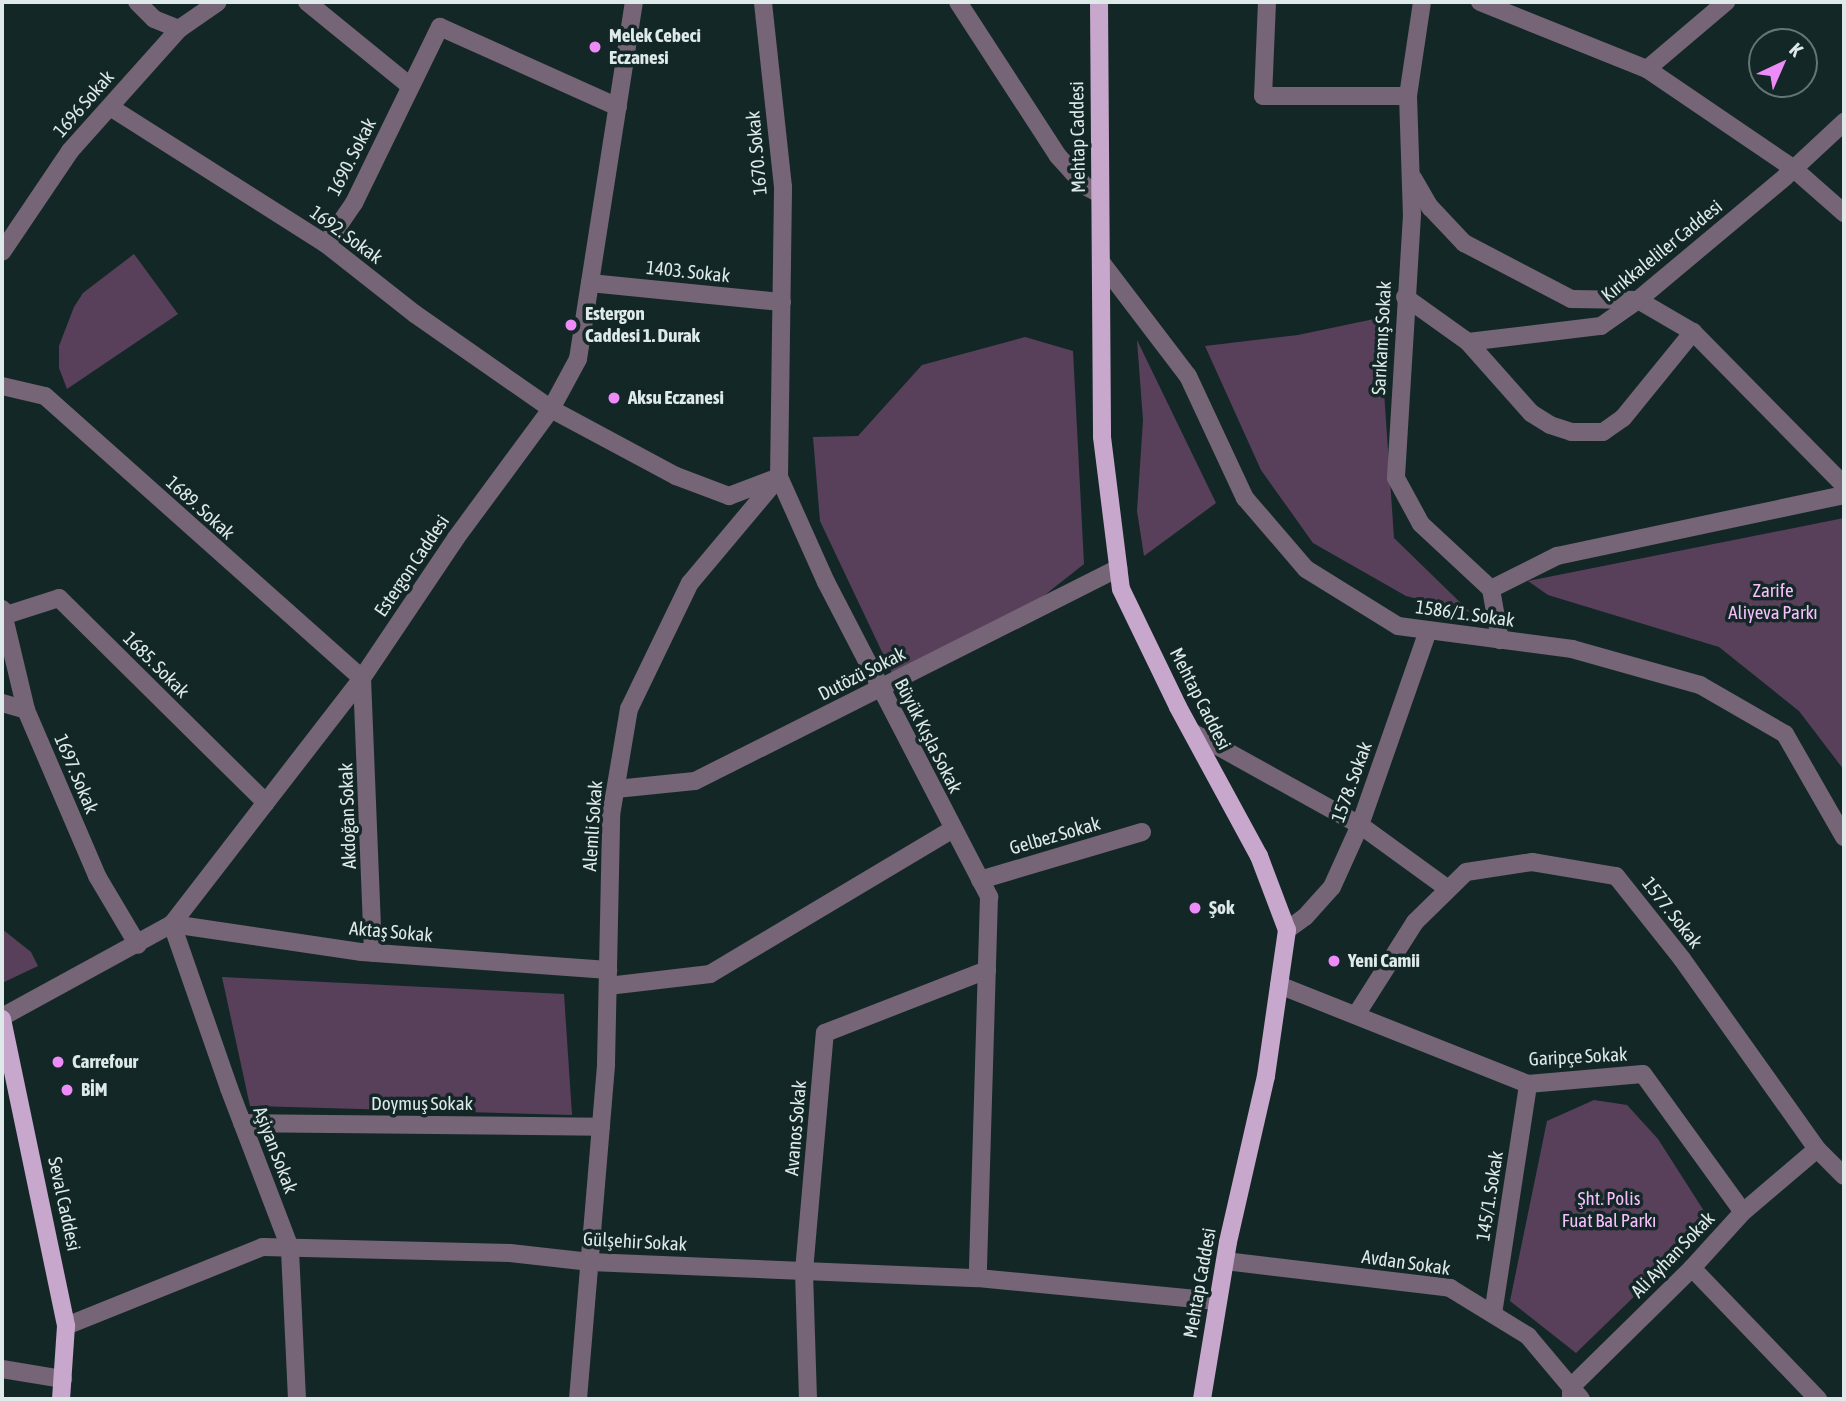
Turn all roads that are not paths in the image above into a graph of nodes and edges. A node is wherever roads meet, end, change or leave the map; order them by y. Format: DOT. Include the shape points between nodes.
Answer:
graph roads {
  1 [pos="136,2"];
  2 [pos="219,2"];
  3 [pos="307,2"];
  4 [pos="634,2"];
  5 [pos="764,2"];
  6 [pos="958,2"];
  7 [pos="1098,2"];
  8 [pos="1267,2"];
  9 [pos="1422,2"];
  10 [pos="1479,2"];
  11 [pos="1726,2"];
  12 [pos="1506,6"];
  13 [pos="179,29"];
  14 [pos="1647,69"];
  15 [pos="410,86"];
  16 [pos="1408,96"];
  17 [pos="110,107"];
  18 [pos="618,107"];
  19 [pos="1844,122"];
  20 [pos="1794,169"];
  21 [pos="1411,175"];
  22 [pos="1100,194"];
  23 [pos="1844,214"];
  24 [pos="326,244"];
  25 [pos="2,252"];
  26 [pos="1101,262"];
  27 [pos="590,283"];
  28 [pos="1405,298"];
  29 [pos="1638,300"];
  30 [pos="782,302"];
  31 [pos="1693,332"];
  32 [pos="1468,342"];
  33 [pos="2,386"];
  34 [pos="551,409"];
  35 [pos="779,477"];
  36 [pos="1844,485"];
  37 [pos="1844,495"];
  38 [pos="1119,568"];
  39 [pos="1491,589"];
  40 [pos="3,613"];
  41 [pos="1428,631"];
  42 [pos="1500,640"];
  43 [pos="362,678"];
  44 [pos="880,688"];
  45 [pos="2,703"];
  46 [pos="26,710"];
  47 [pos="1192,732"];
  48 [pos="616,789"];
  49 [pos="266,803"];
  50 [pos="1360,825"];
  51 [pos="953,829"];
  52 [pos="1142,832"];
  53 [pos="1844,837"];
  54 [pos="980,880"];
  55 [pos="1448,889"];
  56 [pos="172,924"];
  57 [pos="1287,930"];
  58 [pos="138,945"];
  59 [pos="373,953"];
  60 [pos="987,970"];
  61 [pos="608,978"];
  62 [pos="1279,985"];
  63 [pos="1356,1015"];
  64 [pos="2,1018"];
  65 [pos="1528,1084"];
  66 [pos="242,1123"];
  67 [pos="601,1127"];
  68 [pos="1818,1149"];
  69 [pos="1844,1176"];
  70 [pos="1743,1212"];
  71 [pos="290,1248"];
  72 [pos="1225,1261"];
  73 [pos="590,1262"];
  74 [pos="1692,1268"];
  75 [pos="804,1271"];
  76 [pos="978,1278"];
  77 [pos="1217,1301"];
  78 [pos="1493,1314"];
  79 [pos="66,1326"];
  80 [pos="2,1369"];
  81 [pos="63,1379"];
  82 [pos="1574,1395"];
  83 [pos="61,1399"];
  84 [pos="297,1399"];
  85 [pos="578,1399"];
  86 [pos="808,1399"];
  87 [pos="1202,1399"];
  88 [pos="1818,1399"];
  1 -- 13 [label="street" via="154,19"];
  2 -- 13 [label="street, 1696 Sokak"];
  3 -- 15 [label="street"];
  4 -- 18 [label="street, Estergon Caddesi"];
  5 -- 30 [label="street, 1670. Sokak" via="783,187"];
  6 -- 22 [label="street" via="1058,156 1085,186"];
  7 -- 22 [label="main road, Mehtap Caddesi"];
  8 -- 16 [label="street" via="1263,96"];
  9 -- 16 [label="street, Sarıkamış Sokak"];
  10 -- 12 [label="street"];
  11 -- 14 [label="street"];
  12 -- 14 [label="street"];
  13 -- 17 [label="street, 1696 Sokak"];
  14 -- 20 [label="street"];
  15 -- 18 [label="street, 1690. Sokak" via="440,27"];
  15 -- 24 [label="street, 1690. Sokak" via="354,203"];
  16 -- 21 [label="street, Sarıkamış Sokak"];
  17 -- 24 [label="street, 1692. Sokak"];
  17 -- 25 [label="street, 1696 Sokak" via="70,151"];
  18 -- 27 [label="street, Estergon Caddesi"];
  19 -- 20 [label="street, Kırıkkaleliler Caddesi"];
  20 -- 23 [label="street"];
  20 -- 29 [label="street, Kırıkkaleliler Caddesi"];
  21 -- 28 [label="street, Sarıkamış Sokak"];
  21 -- 29 [label="street" via="1430,207 1464,243 1571,299"];
  22 -- 26 [label="main road, Mehtap Caddesi"];
  24 -- 34 [label="street, 1692. Sokak" via="415,314"];
  26 -- 38 [label="main road, Mehtap Caddesi" via="1102,437"];
  26 -- 41 [label="street, 1586/1. Sokak" via="1188,376 1245,498 1306,569 1398,626"];
  27 -- 30 [label="street, 1403. Sokak"];
  27 -- 34 [label="street, Estergon Caddesi" via="578,359"];
  28 -- 32 [label="street"];
  28 -- 39 [label="street, Sarıkamış Sokak" via="1396,478 1421,524"];
  29 -- 31 [label="street"];
  29 -- 32 [label="street, Kırıkkaleliler Caddesi" via="1601,326"];
  30 -- 35 [label="street"];
  31 -- 32 [label="street" via="1623,418 1603,432 1571,432 1531,413"];
  31 -- 36 [label="street"];
  33 -- 43 [label="street, 1689. Sokak" via="45,396"];
  34 -- 35 [label="street" via="676,476 729,496"];
  34 -- 43 [label="street, Estergon Caddesi" via="456,538"];
  35 -- 44 [label="street, Büyük Kışla Sokak"];
  35 -- 48 [label="street, Alemli Sokak" via="690,583 629,709"];
  37 -- 39 [label="street" via="1557,556"];
  38 -- 44 [label="street, Dutözü Sokak"];
  38 -- 47 [label="main road, Mehtap Caddesi" via="1121,589"];
  39 -- 42 [label="street"];
  40 -- 46 [label="street, 1697. Sokak"];
  40 -- 49 [label="street, 1685. Sokak" via="59,598"];
  41 -- 42 [label="street, 1586/1. Sokak"];
  41 -- 50 [label="street, 1578. Sokak"];
  42 -- 53 [label="street, 1586/1. Sokak" via="1572,649 1700,685 1785,734"];
  43 -- 49 [label="street, Estergon Caddesi"];
  43 -- 59 [label="street, Akdoğan Sokak"];
  44 -- 48 [label="street, Dutözü Sokak" via="695,781"];
  44 -- 51 [label="street, Büyük Kışla Sokak"];
  45 -- 46 [label="street"];
  46 -- 58 [label="street, 1697. Sokak" via="97,876"];
  47 -- 50 [label="street"];
  47 -- 57 [label="main road, Mehtap Caddesi" via="1259,856"];
  48 -- 61 [label="street, Alemli Sokak" via="611,815"];
  49 -- 56 [label="street, Estergon Caddesi"];
  50 -- 55 [label="street"];
  50 -- 57 [label="street, 1578. Sokak" via="1332,887"];
  51 -- 54 [label="street, Büyük Kışla Sokak"];
  51 -- 61 [label="street, Aktaş Sokak" via="710,974"];
  52 -- 54 [label="street, Gelbez Sokak"];
  54 -- 60 [label="street, Büyük Kışla Sokak" via="989,897"];
  55 -- 63 [label="street, 1577. Sokak" via="1415,922"];
  55 -- 68 [label="street, 1577. Sokak" via="1466,872 1532,862 1616,876 1682,959"];
  56 -- 58 [label="street, Estergon Caddesi"];
  56 -- 59 [label="street, Aktaş Sokak"];
  56 -- 66 [label="street, Aşiyan Sokak"];
  57 -- 62 [label="main road, Mehtap Caddesi"];
  58 -- 64 [label="street, Estergon Caddesi"];
  59 -- 61 [label="street, Aktaş Sokak"];
  60 -- 75 [label="street, Avanos Sokak" via="825,1034"];
  60 -- 76 [label="street, Büyük Kışla Sokak"];
  61 -- 67 [label="street, Alemli Sokak"];
  62 -- 63 [label="street, Garipçe Sokak"];
  62 -- 72 [label="main road, Mehtap Caddesi" via="1266,1076"];
  63 -- 65 [label="street, Garipçe Sokak"];
  64 -- 79 [label="main road, Seval Caddesi"];
  65 -- 70 [label="street, Garipçe Sokak" via="1643,1074"];
  65 -- 78 [label="street, 145/1. Sokak"];
  66 -- 67 [label="street, Doymuş Sokak"];
  66 -- 71 [label="street, Aşiyan Sokak"];
  67 -- 73 [label="street, Alemli Sokak"];
  68 -- 69 [label="street, 1577. Sokak"];
  68 -- 70 [label="street, Ali Ayhan Sokak"];
  70 -- 74 [label="street, Ali Ayhan Sokak"];
  71 -- 73 [label="street, Gülşehir Sokak" via="510,1253"];
  71 -- 79 [label="street, Gülşehir Sokak" via="263,1247"];
  71 -- 84 [label="street, Aşiyan Sokak"];
  72 -- 77 [label="main road, Mehtap Caddesi"];
  72 -- 78 [label="street, Avdan Sokak" via="1450,1288"];
  73 -- 75 [label="street, Gülşehir Sokak"];
  73 -- 85 [label="street, Alemli Sokak"];
  74 -- 82 [label="street, Ali Ayhan Sokak"];
  74 -- 88 [label="street"];
  75 -- 76 [label="street, Gülşehir Sokak"];
  75 -- 86 [label="street, Avanos Sokak"];
  76 -- 77 [label="street, Gülşehir Sokak"];
  77 -- 87 [label="main road, Mehtap Caddesi"];
  78 -- 82 [label="street, Avdan Sokak" via="1528,1336"];
  79 -- 81 [label="main road, Seval Caddesi"];
  80 -- 81 [label="street"];
  81 -- 83 [label="main road, Seval Caddesi"];
}
